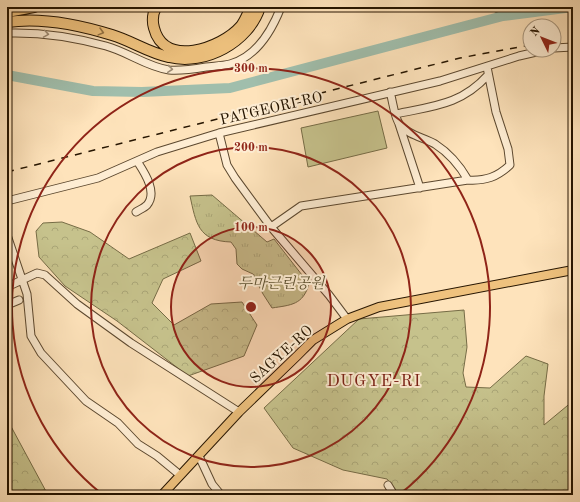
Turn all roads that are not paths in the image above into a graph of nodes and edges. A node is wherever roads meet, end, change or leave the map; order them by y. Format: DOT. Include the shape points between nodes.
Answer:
graph roads {
  1 [pos="34,7"];
  2 [pos="156,7"];
  3 [pos="251,7"];
  4 [pos="260,7"];
  5 [pos="281,7"];
  6 [pos="7,12"];
  7 [pos="7,22"];
  8 [pos="7,32"];
  9 [pos="562,48"];
  10 [pos="573,48"];
  11 [pos="522,55"];
  12 [pos="487,67"];
  13 [pos="488,75"];
  14 [pos="390,92"];
  15 [pos="396,114"];
  16 [pos="399,124"];
  17 [pos="219,133"];
  18 [pos="137,161"];
  19 [pos="468,180"];
  20 [pos="420,188"];
  21 [pos="7,201"];
  22 [pos="136,212"];
  23 [pos="270,227"];
  24 [pos="7,235"];
  25 [pos="573,270"];
  26 [pos="21,280"];
  27 [pos="7,287"];
  28 [pos="19,300"];
  29 [pos="7,305"];
  30 [pos="347,319"];
  31 [pos="238,412"];
  32 [pos="199,456"];
  33 [pos="180,475"];
  34 [pos="388,486"];
  35 [pos="162,495"];
  36 [pos="230,495"];
  37 [pos="394,495"];
  1 -- 6 [label="highway"];
  2 -- 3 [label="highway" via="153,25 156,36 162,44 182,51 214,45 228,37 241,26"];
  7 -- 4 [label="highway, one-way" via="74,25 114,36 170,58 188,59 218,51 238,39 250,26"];
  8 -- 5 [label="street, one-way" via="34,32 108,46 169,70 200,68 230,64 252,52 266,36"];
  9 -- 10 [label="street"];
  11 -- 12 [label="street, PATGEORI-RO"];
  12 -- 13 [label="street"];
  12 -- 14 [label="street, PATGEORI-RO"];
  13 -- 15 [label="street" via="479,85 454,101"];
  13 -- 19 [label="street" via="510,165 492,178 482,181"];
  14 -- 15 [label="street"];
  14 -- 17 [label="street, PATGEORI-RO"];
  15 -- 16 [label="street"];
  16 -- 19 [label="street" via="410,134 442,149 460,167"];
  16 -- 20 [label="street"];
  17 -- 18 [label="street, PATGEORI-RO" via="156,152"];
  17 -- 23 [label="street" via="227,165"];
  18 -- 21 [label="street, PATGEORI-RO" via="98,178"];
  18 -- 22 [label="street" via="150,189 150,198 147,205"];
  19 -- 20 [label="street"];
  20 -- 23 [label="street" via="300,206"];
  23 -- 30 [label="street"];
  24 -- 26 [label="street"];
  25 -- 30 [label="main road, SAGYE-RO" via="379,307"];
  26 -- 27 [label="street"];
  26 -- 31 [label="street" via="37,273 45,275 77,304 131,343"];
  26 -- 33 [label="street" via="27,294 31,336 41,352 86,401 118,423 138,444"];
  28 -- 29 [label="street"];
  30 -- 31 [label="main road, SAGYE-RO" via="313,340"];
  31 -- 32 [label="main road, SAGYE-RO"];
  32 -- 33 [label="main road, SAGYE-RO"];
  32 -- 36 [label="street" via="212,484 221,495"];
  33 -- 35 [label="main road, SAGYE-RO"];
  34 -- 37 [label="street"];
}
